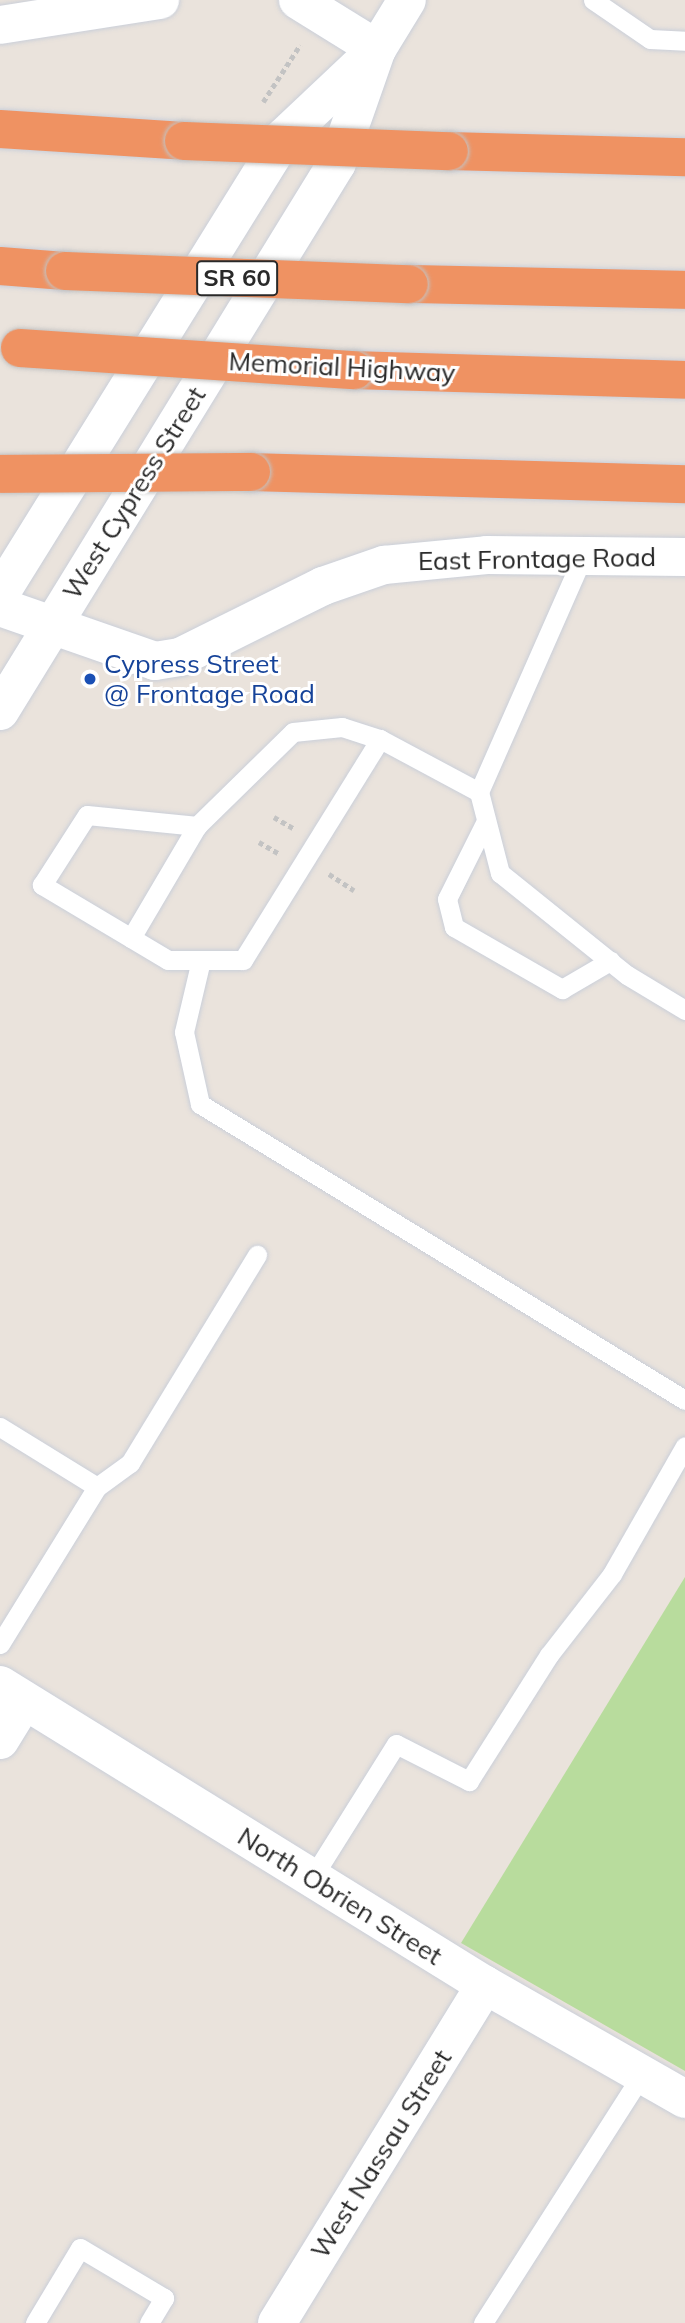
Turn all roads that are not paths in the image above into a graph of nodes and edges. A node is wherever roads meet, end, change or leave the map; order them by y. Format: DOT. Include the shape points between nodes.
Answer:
graph roads {
  1 [pos="160,0"];
  2 [pos="298,0"];
  3 [pos="407,0"];
  4 [pos="593,0"];
  5 [pos="0,25"];
  6 [pos="685,41"];
  7 [pos="377,49"];
  8 [pos="0,129"];
  9 [pos="685,157"];
  10 [pos="0,266"];
  11 [pos="685,290"];
  12 [pos="10,347"];
  13 [pos="685,380"];
  14 [pos="0,474"];
  15 [pos="685,484"];
  16 [pos="583,556"];
  17 [pos="685,557"];
  18 [pos="0,594"];
  19 [pos="0,607"];
  20 [pos="52,625"];
  21 [pos="0,711"];
  22 [pos="380,739"];
  23 [pos="479,792"];
  24 [pos="486,821"];
  25 [pos="197,826"];
  26 [pos="131,938"];
  27 [pos="201,960"];
  28 [pos="610,961"];
  29 [pos="685,1010"];
  30 [pos="257,1255"];
  31 [pos="685,1400"];
  32 [pos="0,1427"];
  33 [pos="685,1446"];
  34 [pos="97,1487"];
  35 [pos="0,1644"];
  36 [pos="12,1693"];
  37 [pos="0,1740"];
  38 [pos="312,1878"];
  39 [pos="485,1985"];
  40 [pos="642,2074"];
  41 [pos="685,2099"];
  42 [pos="35,2323"];
  43 [pos="149,2323"];
  44 [pos="277,2323"];
  45 [pos="483,2323"];
  1 -- 5 [label="street"];
  2 -- 7 [label="street"];
  3 -- 7 [label="street, West Cypress Street"];
  4 -- 6 [label="lane" via="650,39"];
  7 -- 18 [label="street, West Cypress Street" via="284,137"];
  7 -- 20 [label="street, West Cypress Street" via="337,163"];
  8 -- 9 [label="highway, bridge" via="184,141"];
  10 -- 11 [label="highway, SR 60, bridge" via="408,284"];
  12 -- 13 [label="highway, Memorial Highway, bridge" via="354,370"];
  14 -- 15 [label="highway, bridge" via="251,472"];
  16 -- 17 [label="street, East Frontage Road"];
  16 -- 20 [label="street, East Frontage Road" via="429,556 384,565 323,586 180,657 155,661"];
  16 -- 23 [label="lane"];
  19 -- 20 [label="street, East Frontage Road"];
  20 -- 21 [label="street, West Cypress Street"];
  22 -- 23 [label="lane"];
  22 -- 25 [label="lane" via="342,727 293,732"];
  22 -- 27 [label="lane" via="243,960"];
  23 -- 24 [label="lane"];
  24 -- 28 [label="lane" via="500,873"];
  24 -- 28 [label="lane" via="447,899 454,927 562,989"];
  25 -- 26 [label="lane"];
  25 -- 26 [label="lane" via="87,815 42,885"];
  26 -- 27 [label="lane" via="168,960"];
  27 -- 31 [label="lane" via="184,1032 200,1104"];
  28 -- 29 [label="lane"];
  30 -- 34 [label="lane" via="130,1463"];
  32 -- 34 [label="lane"];
  33 -- 38 [label="lane" via="612,1574 549,1655 469,1781 396,1744"];
  34 -- 35 [label="lane"];
  36 -- 37 [label="street"];
  36 -- 38 [label="street, North Obrien Street"];
  38 -- 39 [label="street, North Obrien Street"];
  39 -- 40 [label="street, North Obrien Street"];
  39 -- 44 [label="street, West Nassau Street"];
  40 -- 41 [label="street, North Obrien Street"];
  40 -- 45 [label="lane"];
  42 -- 43 [label="lane" via="79,2248 164,2298"];
}
